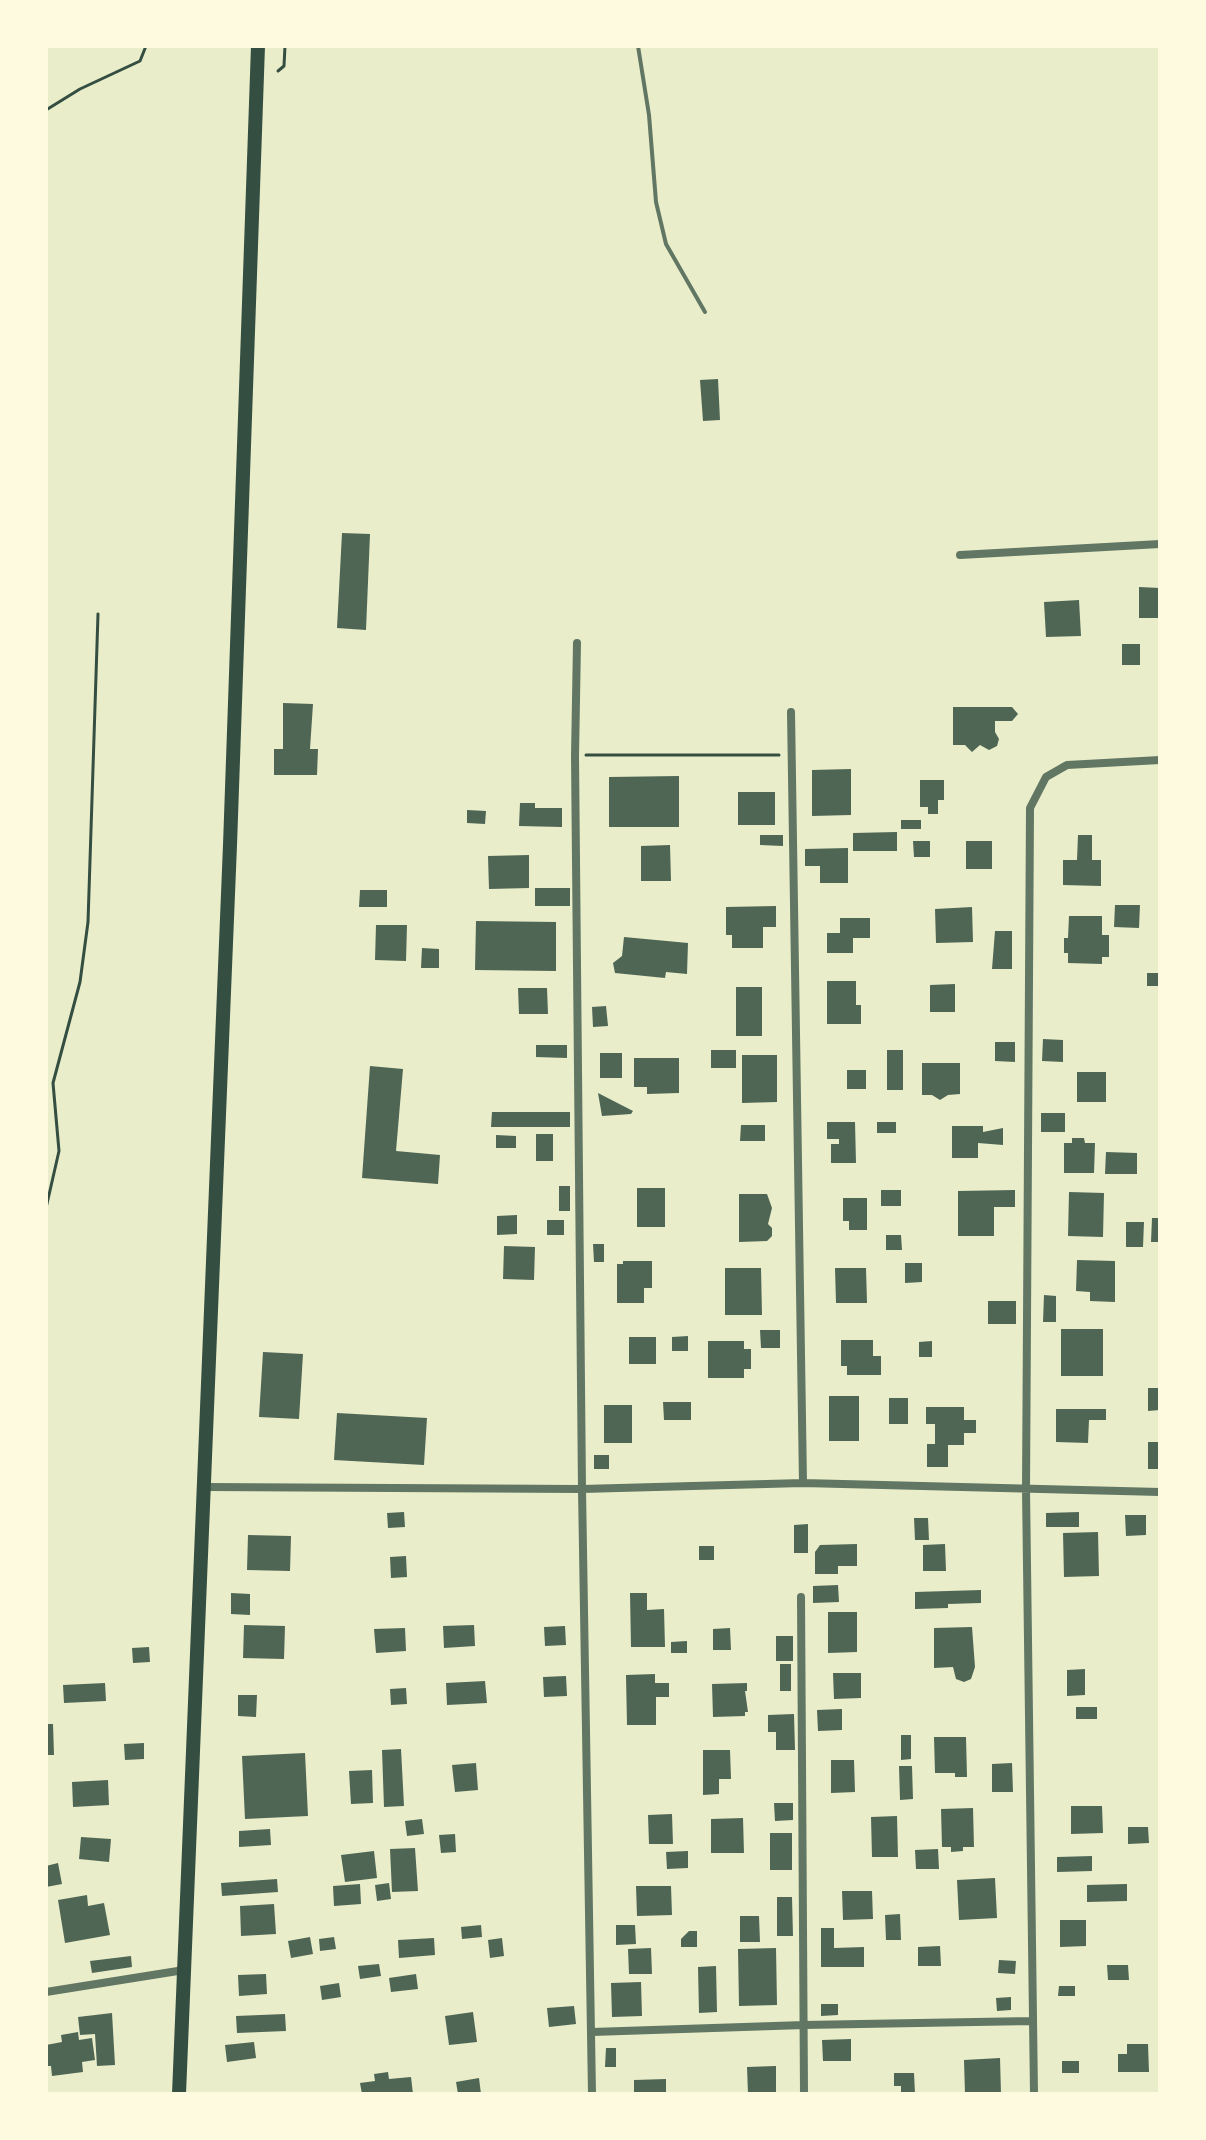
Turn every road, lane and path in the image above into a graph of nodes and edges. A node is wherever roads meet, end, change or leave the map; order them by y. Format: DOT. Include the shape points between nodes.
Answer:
graph roads {
  1 [pos="146,46"];
  2 [pos="258,46"];
  3 [pos="285,46"];
  4 [pos="638,46"];
  5 [pos="278,71"];
  6 [pos="46,110"];
  7 [pos="705,312"];
  8 [pos="1160,544"];
  9 [pos="960,555"];
  10 [pos="98,614"];
  11 [pos="577,643"];
  12 [pos="791,712"];
  13 [pos="792,755"];
  14 [pos="575,756"];
  15 [pos="1160,760"];
  16 [pos="46,1208"];
  17 [pos="803,1483"];
  18 [pos="205,1487"];
  19 [pos="582,1489"];
  20 [pos="1026,1489"];
  21 [pos="1160,1492"];
  22 [pos="801,1597"];
  23 [pos="184,1970"];
  24 [pos="46,1992"];
  25 [pos="1032,2021"];
  26 [pos="804,2025"];
  27 [pos="592,2032"];
  28 [pos="179,2094"];
  29 [pos="592,2094"];
  30 [pos="804,2094"];
  31 [pos="1034,2094"];
  1 -- 6 [label="path" via="140,61"];
  2 -- 18 [label="main road"];
  3 -- 5 [label="path" via="284,66"];
  4 -- 7 [label="lane" via="656,202 666,244"];
  8 -- 9 [label="street"];
  10 -- 16 [label="path" via="88,922 80,982 53,1083 59,1151"];
  11 -- 14 [label="street"];
  12 -- 13 [label="street"];
  13 -- 14 [label="path"];
  13 -- 17 [label="street"];
  14 -- 19 [label="street"];
  15 -- 20 [label="street" via="1067,765 1046,777 1030,808"];
  17 -- 19 [label="street"];
  17 -- 20 [label="street"];
  18 -- 19 [label="street"];
  18 -- 23 [label="main road"];
  19 -- 27 [label="street"];
  20 -- 21 [label="street"];
  20 -- 25 [label="street"];
  22 -- 26 [label="street"];
  23 -- 24 [label="street"];
  23 -- 28 [label="main road"];
  25 -- 26 [label="street"];
  25 -- 31 [label="street"];
  26 -- 27 [label="street"];
  26 -- 30 [label="street"];
  27 -- 29 [label="street"];
}
